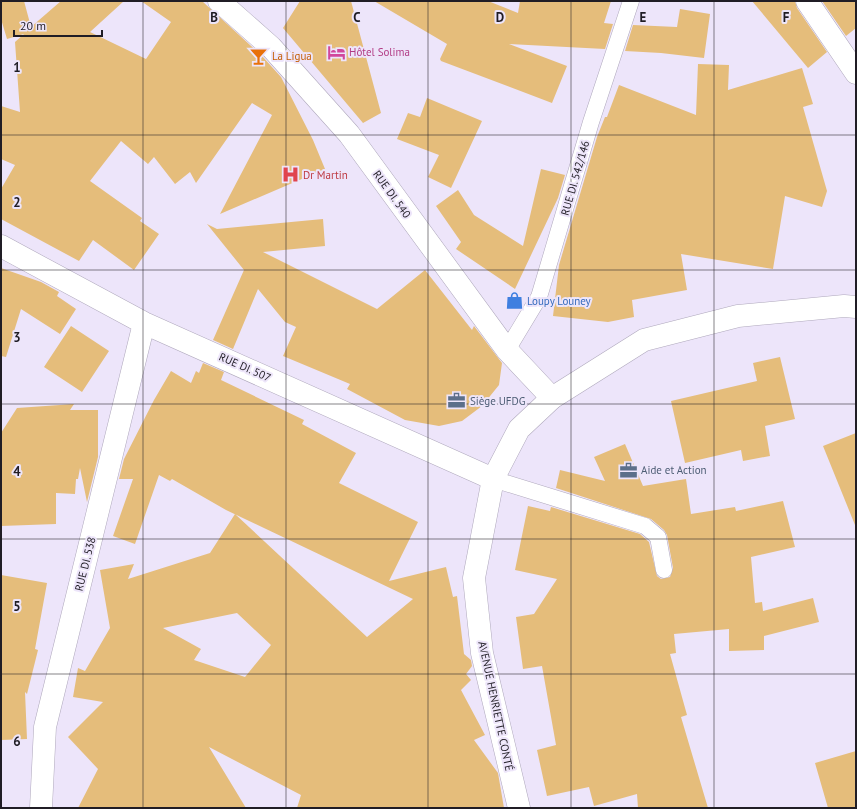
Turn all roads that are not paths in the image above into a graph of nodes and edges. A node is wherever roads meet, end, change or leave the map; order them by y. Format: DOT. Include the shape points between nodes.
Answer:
graph roads {
  1 [pos="219,1"];
  2 [pos="631,1"];
  3 [pos="807,1"];
  4 [pos="856,73"];
  5 [pos="1,246"];
  6 [pos="856,307"];
  7 [pos="144,322"];
  8 [pos="508,350"];
  9 [pos="552,398"];
  10 [pos="493,479"];
  11 [pos="664,570"];
  12 [pos="41,808"];
  13 [pos="518,808"];
  1 -- 8 [label="street, RUE DI. 540" via="271,47 349,134"];
  2 -- 8 [label="lane, RUE DI. 542/146" via="591,122 539,297"];
  3 -- 4 [label="street"];
  5 -- 7 [label="street, RUE DI. 507"];
  6 -- 9 [label="street, AVENUE HENRIETTE CONTÉ" via="738,316 644,340"];
  7 -- 10 [label="street, RUE DI. 507"];
  7 -- 12 [label="street, RUE DI. 538" via="46,727"];
  8 -- 9 [label="street, RUE DI. 540"];
  9 -- 10 [label="street, AVENUE HENRIETTE CONTÉ" via="519,429"];
  10 -- 11 [label="lane" via="645,526 658,537"];
  10 -- 13 [label="street, AVENUE HENRIETTE CONTÉ" via="474,578 482,653"];
}
